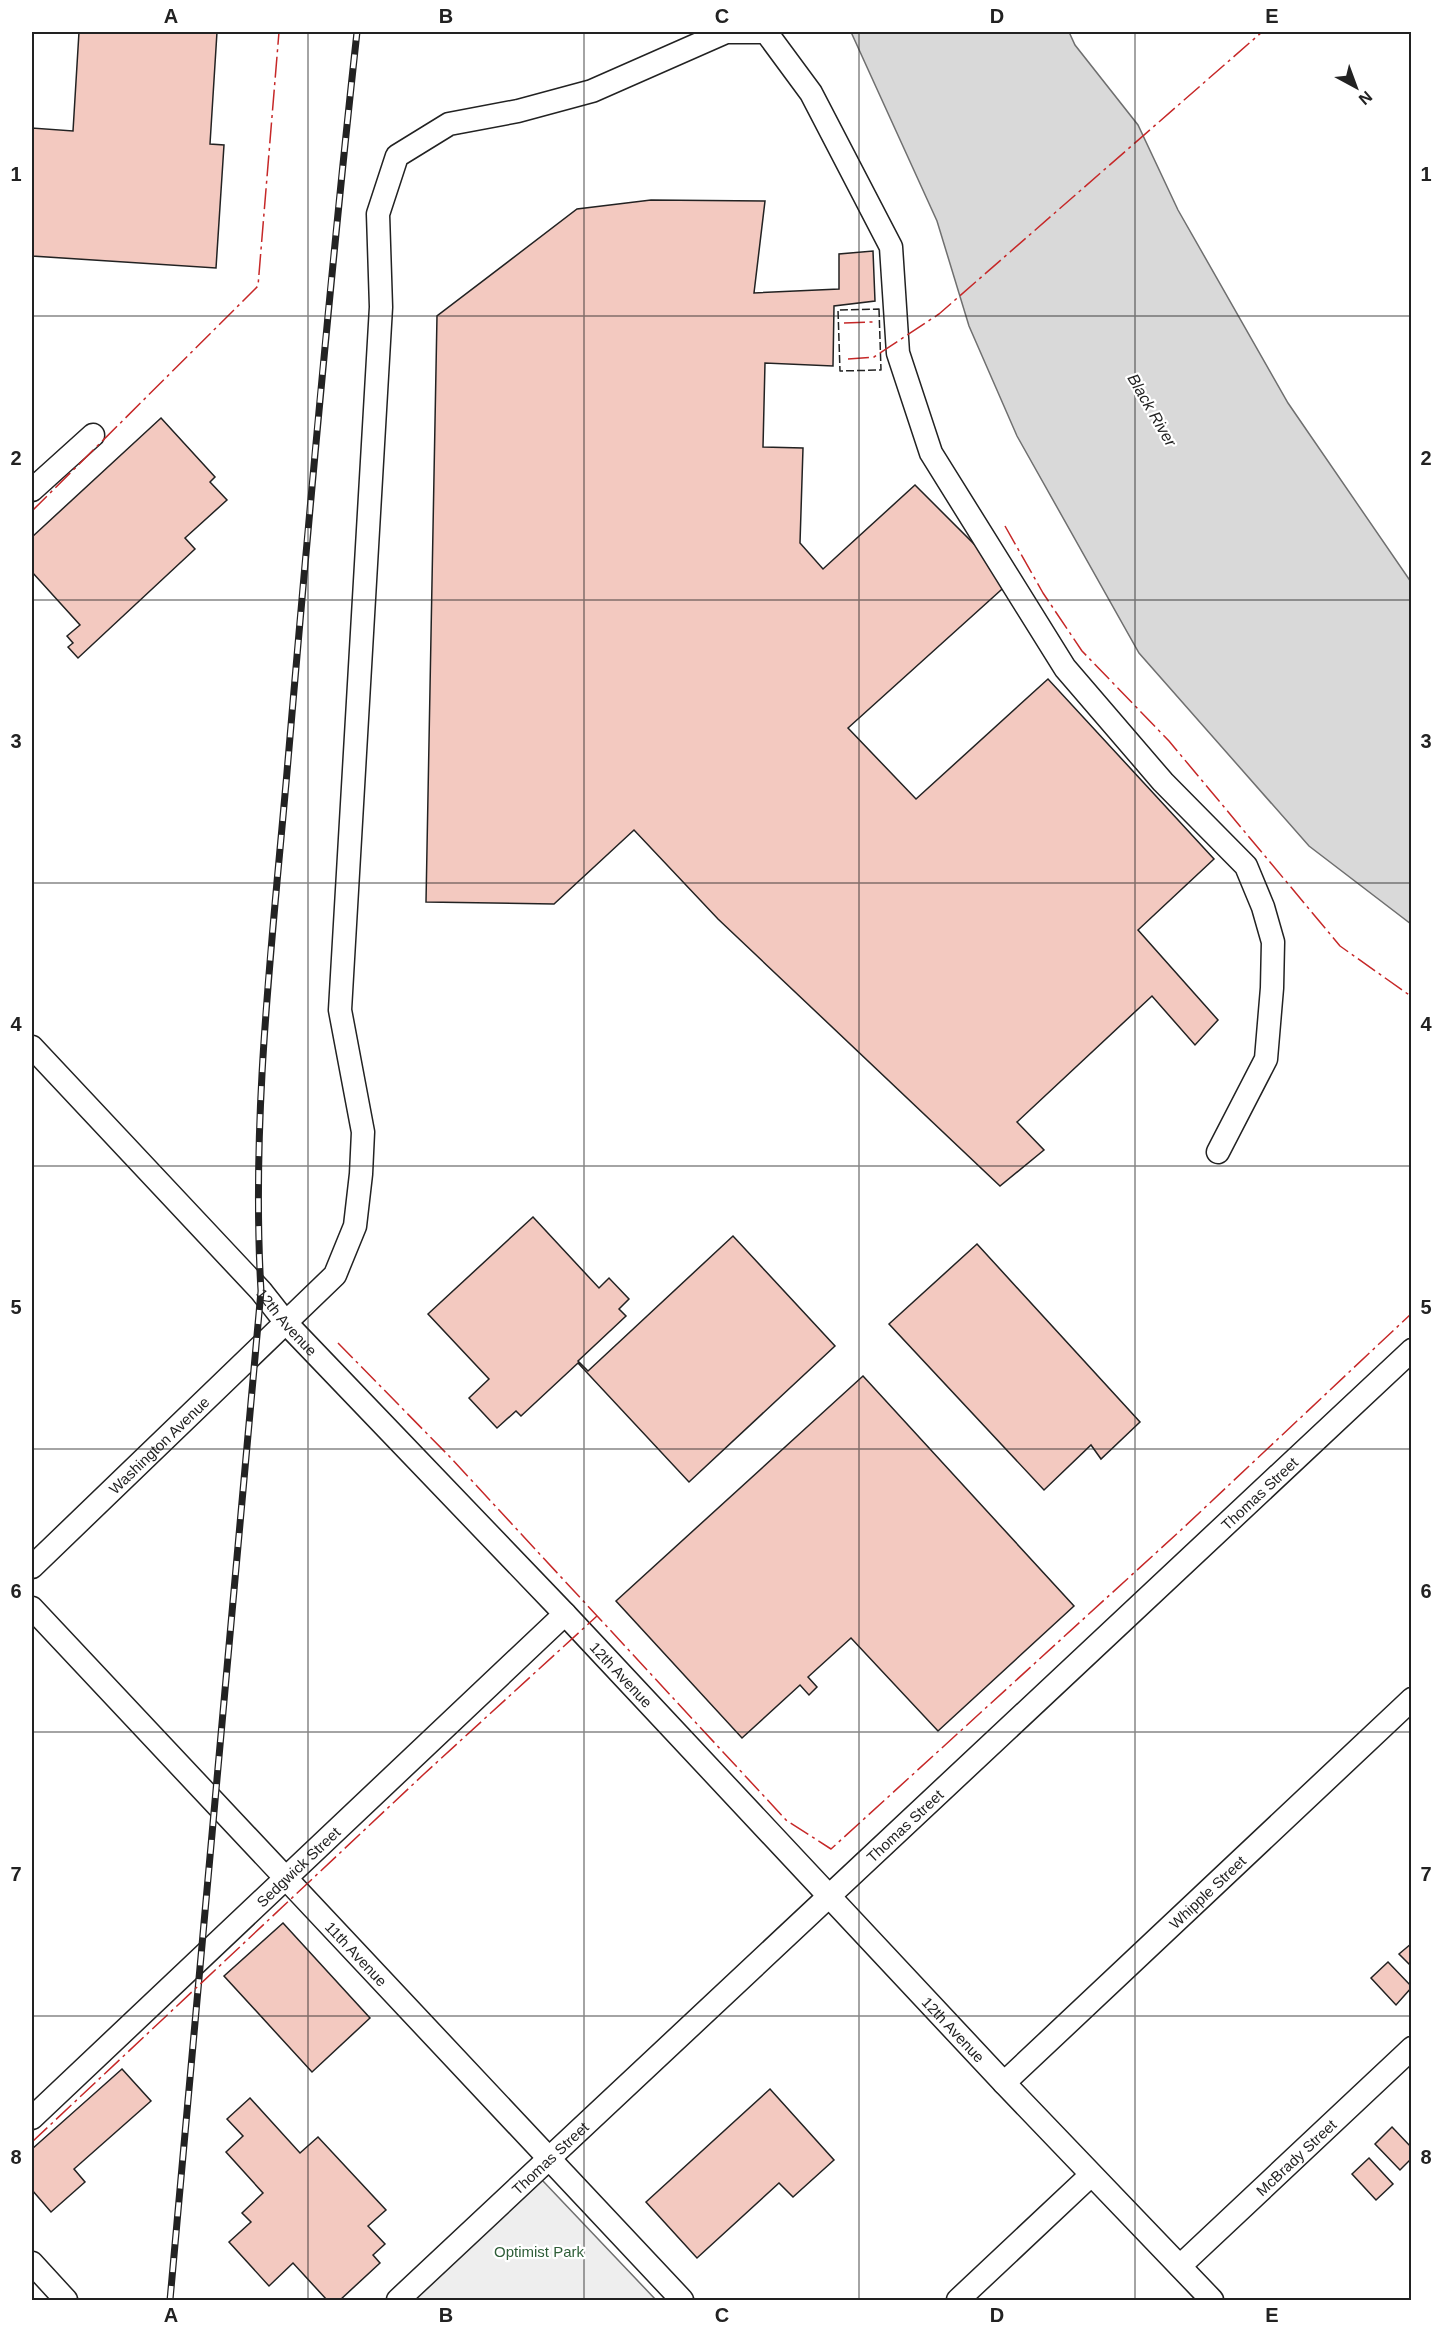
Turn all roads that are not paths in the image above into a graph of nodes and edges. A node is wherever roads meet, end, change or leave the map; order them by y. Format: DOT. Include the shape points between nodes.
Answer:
graph roads {
  1 [pos="93,435"];
  2 [pos="32,490"];
  3 [pos="32,1047"];
  4 [pos="1218,1152"];
  5 [pos="287,1324"];
  6 [pos="1412,1350"];
  7 [pos="32,1567"];
  8 [pos="32,1608"];
  9 [pos="566,1614"];
  10 [pos="1412,1700"];
  11 [pos="285,1879"];
  12 [pos="828,1895"];
  13 [pos="1412,2048"];
  14 [pos="1004,2084"];
  15 [pos="32,2118"];
  16 [pos="548,2158"];
  17 [pos="1092,2175"];
  18 [pos="32,2263"];
  19 [pos="1180,2266"];
  20 [pos="66,2301"];
  21 [pos="398,2301"];
  22 [pos="682,2301"];
  23 [pos="958,2301"];
  24 [pos="1212,2301"];
  1 -- 2 [label="street"];
  3 -- 5 [label="street, 12th Avenue" via="261,1291"];
  4 -- 5 [label="street, Washington Avenue" via="1266,1059 1273,942 1246,866 1163,782 1065,668 931,453 898,353 891,247 811,93 766,32 726,32 592,91 449,124 397,156 378,214 381,307 340,1010 363,1132 359,1209 335,1275"];
  5 -- 7 [label="street, Washington Avenue"];
  5 -- 9 [label="street, 12th Avenue"];
  6 -- 12 [label="street, Thomas Street"];
  8 -- 11 [label="street, 11th Avenue"];
  9 -- 11 [label="street, Sedgwick Street"];
  9 -- 12 [label="street, 12th Avenue"];
  10 -- 14 [label="street, Whipple Street"];
  11 -- 15 [label="street, Sedgwick Street"];
  11 -- 16 [label="street, 11th Avenue"];
  12 -- 14 [label="street, 12th Avenue"];
  12 -- 16 [label="street, Thomas Street"];
  13 -- 19 [label="street, McBrady Street"];
  14 -- 17 [label="street, 12th Avenue"];
  16 -- 21 [label="street, Thomas Street"];
  16 -- 22 [label="street, 11th Avenue"];
  17 -- 19 [label="street, 12th Avenue"];
  17 -- 23 [label="street"];
  18 -- 20 [label="street"];
  19 -- 24 [label="street, 12th Avenue"];
}
